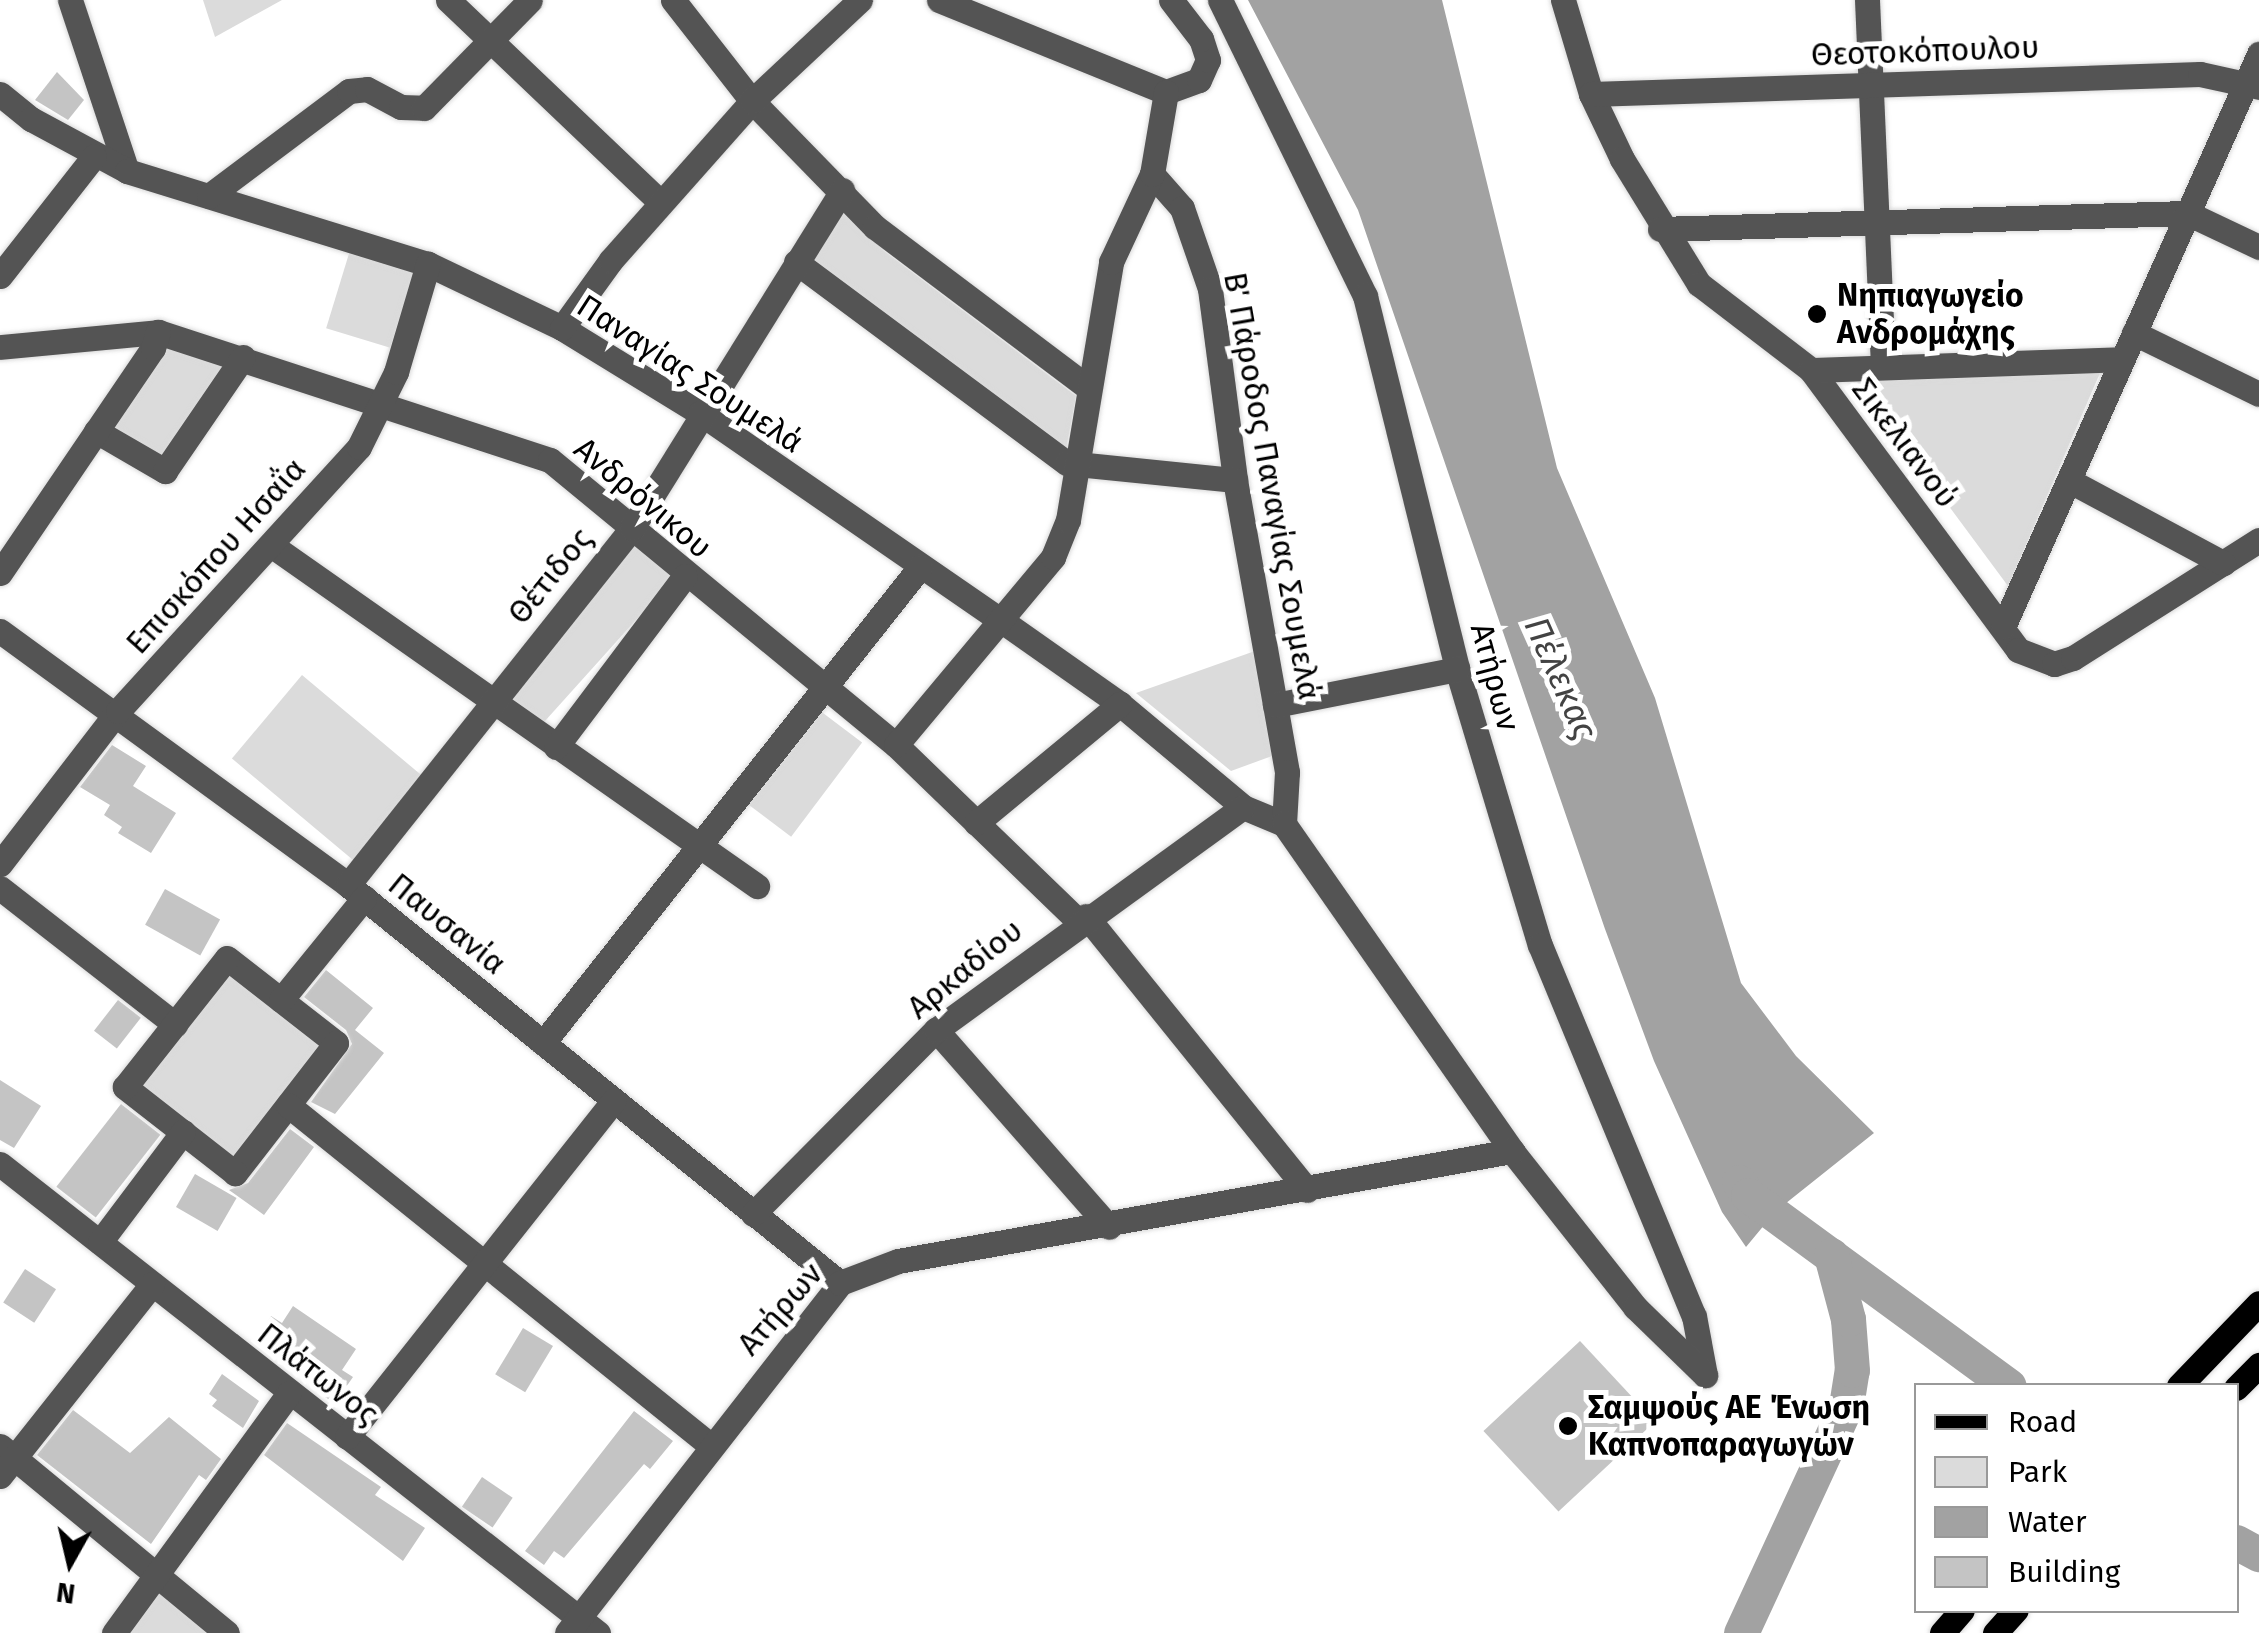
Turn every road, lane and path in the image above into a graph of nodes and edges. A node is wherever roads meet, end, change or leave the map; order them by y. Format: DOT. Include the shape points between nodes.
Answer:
graph roads {
  1 [pos="71,0"];
  2 [pos="448,0"];
  3 [pos="530,0"];
  4 [pos="860,0"];
  5 [pos="939,0"];
  6 [pos="1171,0"];
  7 [pos="1220,0"];
  8 [pos="1563,0"];
  9 [pos="1868,0"];
  10 [pos="685,4"];
  11 [pos="490,44"];
  12 [pos="2259,54"];
  13 [pos="2253,84"];
  14 [pos="1869,85"];
  15 [pos="1166,92"];
  16 [pos="0,94"];
  17 [pos="1591,94"];
  18 [pos="752,101"];
  19 [pos="94,156"];
  20 [pos="128,172"];
  21 [pos="1152,174"];
  22 [pos="842,190"];
  23 [pos="209,196"];
  24 [pos="661,204"];
  25 [pos="2187,212"];
  26 [pos="1875,223"];
  27 [pos="1660,229"];
  28 [pos="2259,247"];
  29 [pos="796,262"];
  30 [pos="428,264"];
  31 [pos="0,276"];
  32 [pos="562,328"];
  33 [pos="158,332"];
  34 [pos="2134,333"];
  35 [pos="0,347"];
  36 [pos="243,357"];
  37 [pos="2122,359"];
  38 [pos="1882,366"];
  39 [pos="1811,370"];
  40 [pos="1089,388"];
  41 [pos="2259,394"];
  42 [pos="382,404"];
  43 [pos="700,414"];
  44 [pos="96,432"];
  45 [pos="1076,466"];
  46 [pos="1235,480"];
  47 [pos="2070,480"];
  48 [pos="632,528"];
  49 [pos="2259,540"];
  50 [pos="271,545"];
  51 [pos="2222,562"];
  52 [pos="920,567"];
  53 [pos="0,573"];
  54 [pos="685,576"];
  55 [pos="1002,621"];
  56 [pos="2003,627"];
  57 [pos="0,631"];
  58 [pos="1457,668"];
  59 [pos="824,688"];
  60 [pos="491,701"];
  61 [pos="1120,704"];
  62 [pos="1276,705"];
  63 [pos="118,712"];
  64 [pos="896,745"];
  65 [pos="556,746"];
  66 [pos="1244,807"];
  67 [pos="976,823"];
  68 [pos="1284,824"];
  69 [pos="698,846"];
  70 [pos="0,864"];
  71 [pos="757,886"];
  72 [pos="0,888"];
  73 [pos="356,892"];
  74 [pos="1082,919"];
  75 [pos="282,1000"];
  76 [pos="175,1024"];
  77 [pos="936,1030"];
  78 [pos="542,1043"];
  79 [pos="614,1101"];
  80 [pos="288,1106"];
  81 [pos="183,1132"];
  82 [pos="1512,1152"];
  83 [pos="0,1164"];
  84 [pos="1306,1190"];
  85 [pos="753,1214"];
  86 [pos="1109,1227"];
  87 [pos="100,1242"];
  88 [pos="486,1261"];
  89 [pos="840,1283"];
  90 [pos="152,1284"];
  91 [pos="2259,1303"];
  92 [pos="2259,1365"];
  93 [pos="2181,1383"];
  94 [pos="2239,1385"];
  95 [pos="288,1393"];
  96 [pos="347,1437"];
  97 [pos="710,1445"];
  98 [pos="5,1460"];
  99 [pos="161,1577"];
  100 [pos="1959,1613"];
  101 [pos="2014,1613"];
  102 [pos="581,1628"];
  103 [pos="114,1633"];
  104 [pos="227,1633"];
  105 [pos="1942,1633"];
  106 [pos="1995,1633"];
  1 -- 20 [label="street"];
  2 -- 11 [label="street"];
  3 -- 11 [label="street"];
  4 -- 18 [label="street"];
  5 -- 15 [label="street"];
  6 -- 15 [label="street" via="1201,39 1208,60 1199,80"];
  7 -- 58 [label="street, Ατήρων" via="1365,296"];
  8 -- 17 [label="street, Σικελιανού"];
  9 -- 14 [label="street"];
  10 -- 18 [label="street"];
  11 -- 23 [label="street" via="424,108 401,107 367,89 340,95"];
  11 -- 24 [label="street"];
  12 -- 13 [label="street"];
  13 -- 14 [label="street, Θεοτοκόπουλου" via="2200,74"];
  13 -- 25 [label="street"];
  14 -- 17 [label="street, Θεοτοκόπουλου"];
  14 -- 26 [label="street"];
  15 -- 21 [label="street"];
  16 -- 19 [label="street, Παναγίας Σουμελά"];
  17 -- 27 [label="street, Σικελιανού"];
  18 -- 22 [label="street"];
  18 -- 24 [label="street"];
  19 -- 20 [label="street, Παναγίας Σουμελά"];
  19 -- 31 [label="street"];
  20 -- 23 [label="street, Παναγίας Σουμελά"];
  21 -- 40 [label="street" via="1112,262"];
  21 -- 46 [label="street, Β΄ Πάροδος Παναγίας Σουμελά" via="1182,208 1210,289"];
  22 -- 29 [label="street, Θέτιδος"];
  22 -- 40 [label="street" via="930,274"];
  23 -- 30 [label="street, Παναγίας Σουμελά"];
  24 -- 32 [label="street"];
  25 -- 26 [label="street"];
  25 -- 28 [label="street"];
  25 -- 34 [label="street"];
  26 -- 27 [label="street"];
  26 -- 38 [label="street"];
  27 -- 39 [label="street, Σικελιανού" via="1724,307"];
  29 -- 43 [label="street, Θέτιδος"];
  29 -- 45 [label="street"];
  30 -- 32 [label="street, Παναγίας Σουμελά"];
  30 -- 42 [label="street, Επισκόπου Ησαΐα"];
  32 -- 43 [label="street, Παναγίας Σουμελά"];
  33 -- 35 [label="street, Ανδρόνικου"];
  33 -- 36 [label="street, Ανδρόνικου"];
  33 -- 44 [label="street"];
  34 -- 37 [label="street"];
  34 -- 41 [label="street"];
  36 -- 42 [label="street, Ανδρόνικου"];
  36 -- 44 [label="street" via="165,471"];
  37 -- 38 [label="street"];
  37 -- 47 [label="street"];
  38 -- 39 [label="street"];
  39 -- 56 [label="street, Σικελιανού"];
  40 -- 45 [label="street"];
  42 -- 48 [label="street, Ανδρόνικου" via="550,460"];
  42 -- 50 [label="street, Επισκόπου Ησαΐα" via="359,447"];
  43 -- 48 [label="street, Θέτιδος"];
  43 -- 52 [label="street, Παναγίας Σουμελά"];
  44 -- 53 [label="street"];
  45 -- 46 [label="street"];
  45 -- 55 [label="street" via="1068,520 1053,557"];
  46 -- 62 [label="street, Β΄ Πάροδος Παναγίας Σουμελά"];
  47 -- 51 [label="street"];
  47 -- 56 [label="street"];
  48 -- 54 [label="street, Ανδρόνικου"];
  48 -- 60 [label="street, Θέτιδος"];
  49 -- 51 [label="street"];
  50 -- 60 [label="street"];
  50 -- 63 [label="street, Επισκόπου Ησαΐα"];
  51 -- 56 [label="street, Σικελιανού" via="2054,664 2018,650"];
  52 -- 55 [label="street, Παναγίας Σουμελά"];
  52 -- 59 [label="street"];
  54 -- 59 [label="street, Ανδρόνικου"];
  54 -- 65 [label="street"];
  55 -- 61 [label="street, Παναγίας Σουμελά"];
  55 -- 64 [label="street"];
  57 -- 63 [label="street, Παυσανία"];
  58 -- 62 [label="street"];
  58 -- 82 [label="street, Ατήρων" via="1540,945 1694,1316 1705,1375 1636,1307"];
  59 -- 64 [label="street, Ανδρόνικου"];
  59 -- 69 [label="street"];
  60 -- 65 [label="street"];
  60 -- 73 [label="street, Θέτιδος"];
  61 -- 66 [label="street, Παναγίας Σουμελά"];
  61 -- 67 [label="street"];
  62 -- 68 [label="street, Β΄ Πάροδος Παναγίας Σουμελά" via="1287,772"];
  63 -- 70 [label="street, Επισκόπου Ησαΐα"];
  63 -- 73 [label="street, Παυσανία"];
  64 -- 67 [label="street, Ανδρόνικου"];
  65 -- 69 [label="street"];
  66 -- 68 [label="street, Παναγίας Σουμελά"];
  66 -- 74 [label="street, Αρκαδίου"];
  67 -- 74 [label="street, Ανδρόνικου"];
  68 -- 82 [label="street"];
  69 -- 71 [label="street"];
  69 -- 78 [label="street"];
  72 -- 76 [label="street"];
  73 -- 75 [label="street, Θέτιδος"];
  73 -- 78 [label="street, Παυσανία"];
  74 -- 77 [label="street, Αρκαδίου"];
  74 -- 84 [label="street, Ανδρόνικου"];
  75 -- 76 [label="street" via="227,958"];
  75 -- 80 [label="street" via="336,1043"];
  76 -- 81 [label="street" via="126,1087"];
  77 -- 85 [label="street, Αρκαδίου"];
  77 -- 86 [label="street"];
  78 -- 79 [label="street, Παυσανία"];
  79 -- 85 [label="street, Παυσανία"];
  79 -- 88 [label="street"];
  80 -- 81 [label="street" via="235,1172"];
  80 -- 88 [label="street"];
  81 -- 87 [label="street"];
  82 -- 84 [label="street, Ατήρων"];
  83 -- 87 [label="street, Πλάτωνος"];
  84 -- 86 [label="street, Ατήρων"];
  85 -- 89 [label="street, Παυσανία"];
  86 -- 89 [label="street, Ατήρων" via="898,1261"];
  87 -- 90 [label="street, Πλάτωνος"];
  88 -- 96 [label="street"];
  88 -- 97 [label="street"];
  89 -- 97 [label="street, Ατήρων"];
  90 -- 95 [label="street, Πλάτωνος"];
  90 -- 98 [label="street"];
  91 -- 93 [label="main road"];
  92 -- 94 [label="main road"];
  95 -- 96 [label="street, Πλάτωνος"];
  95 -- 99 [label="street"];
  96 -- 102 [label="street, Πλάτωνος"];
  97 -- 102 [label="street, Ατήρων"];
  98 -- 99 [label="street"];
  99 -- 103 [label="street"];
  99 -- 104 [label="street"];
  100 -- 105 [label="main road"];
  101 -- 106 [label="main road"];
}
